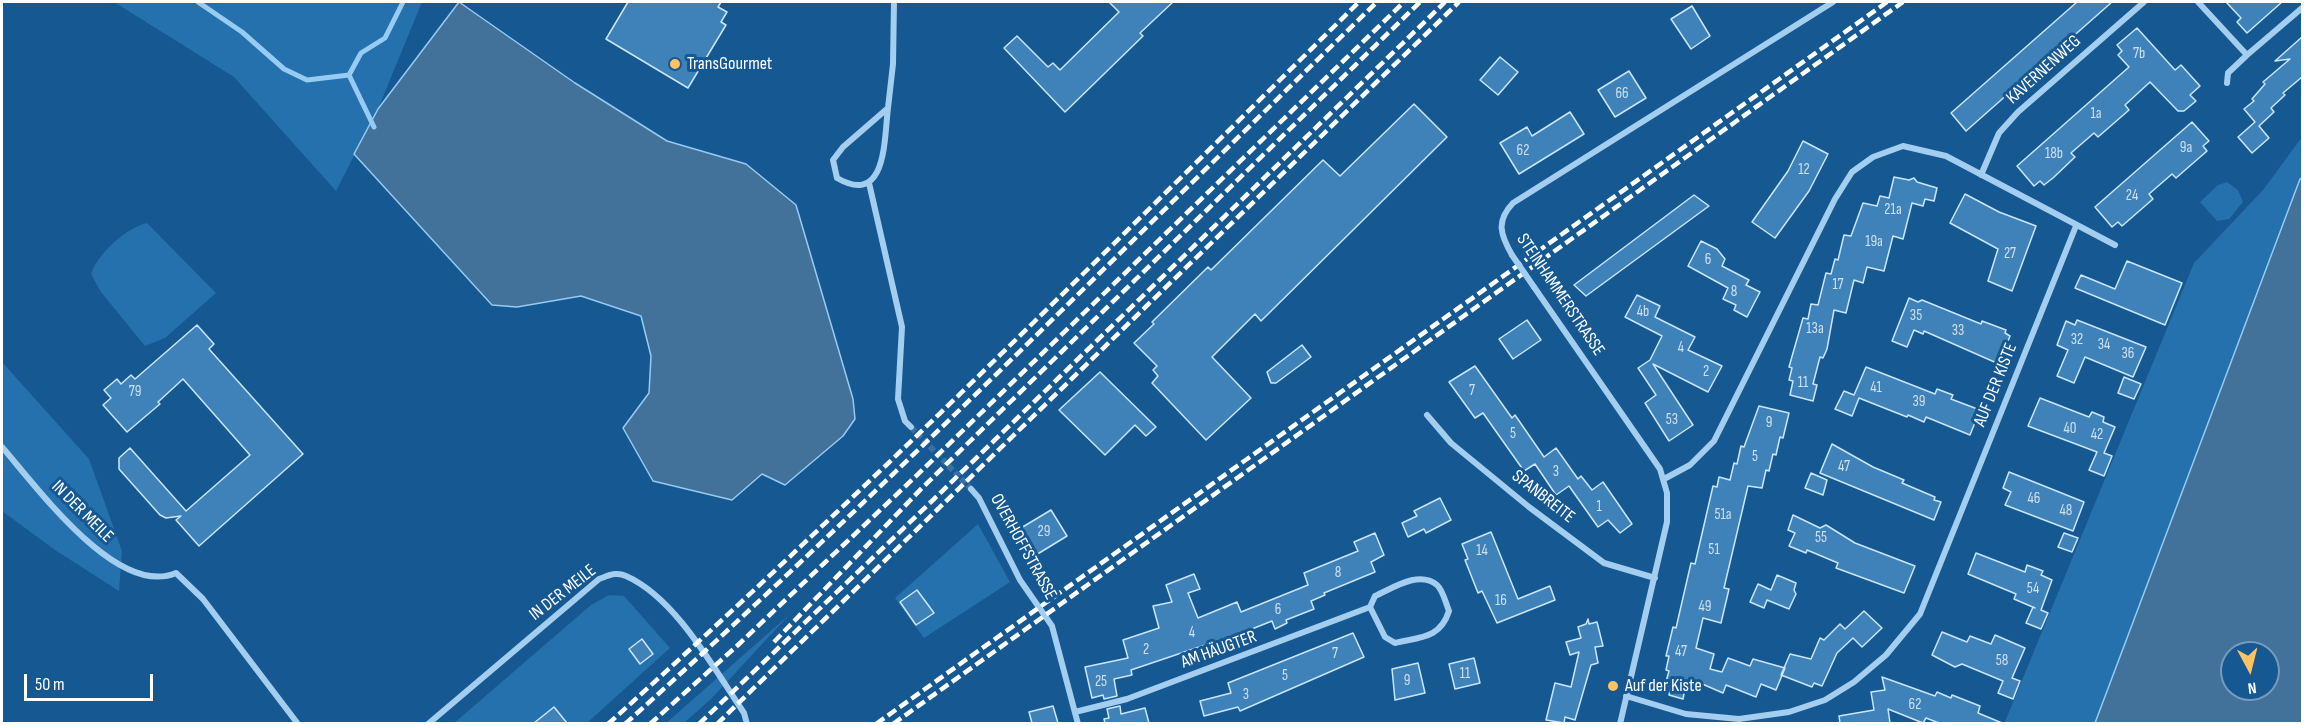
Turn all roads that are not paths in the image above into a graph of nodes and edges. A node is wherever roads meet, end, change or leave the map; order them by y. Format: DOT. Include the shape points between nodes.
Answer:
graph roads {
  1 [pos="894,2"];
  2 [pos="1833,2"];
  3 [pos="2144,2"];
  4 [pos="2198,2"];
  5 [pos="2302,8"];
  6 [pos="2247,55"];
  7 [pos="2227,83"];
  8 [pos="888,108"];
  9 [pos="1981,175"];
  10 [pos="869,183"];
  11 [pos="2076,226"];
  12 [pos="2115,245"];
  13 [pos="1427,415"];
  14 [pos="911,427"];
  15 [pos="2,447"];
  16 [pos="1664,478"];
  17 [pos="971,489"];
  18 [pos="1655,578"];
  19 [pos="1370,607"];
  20 [pos="1626,696"];
  21 [pos="1075,712"];
  22 [pos="298,723"];
  23 [pos="428,723"];
  24 [pos="747,723"];
  25 [pos="1078,723"];
  26 [pos="1620,723"];
  1 -- 8 [label="street"];
  2 -- 16 [label="street, STEINHAMMERSTRASSE, bridge" via="1514,203 1500,221 1501,233 1512,255"];
  3 -- 9 [label="street, KAVERNENWEG" via="2018,112 1999,133"];
  4 -- 6 [label="street"];
  5 -- 6 [label="street"];
  6 -- 7 [label="street" via="2228,73"];
  8 -- 10 [label="street" via="879,170"];
  8 -- 10 [label="street" via="833,160 837,178 853,185"];
  9 -- 11 [label="street"];
  9 -- 16 [label="street" via="1946,156 1903,146 1873,157 1852,172 1714,441 1690,465"];
  10 -- 14 [label="street" via="902,327 898,399"];
  11 -- 12 [label="street"];
  11 -- 20 [label="street, AUF DER KISTE" via="1920,614 1886,655 1825,700 1789,712 1739,719 1686,714"];
  13 -- 18 [label="street, SPANBREITE" via="1451,442 1528,507 1604,563"];
  15 -- 22 [label="street, IN DER MEILE" via="98,552 128,571 162,579 176,573 203,599"];
  16 -- 18 [label="street, STEINHAMMERSTRASSE" via="1667,522"];
  17 -- 21 [label="street, OVERHOFFSTRASSE" via="980,498 1024,588 1052,626"];
  18 -- 20 [label="street, STEINHAMMERSTRASSE"];
  19 -- 19 [label="street, AM HÄUGTER" via="1385,637 1395,643 1436,633 1445,624 1449,611 1439,586 1413,579 1375,596"];
  19 -- 21 [label="street, AM HÄUGTER" via="1127,699"];
  20 -- 26 [label="street, STEINHAMMERSTRASSE"];
  21 -- 25 [label="street, OVERHOFFSTRASSE"];
  23 -- 24 [label="street, IN DER MEILE" via="599,579 613,574 625,575 660,599 687,628"];
}
